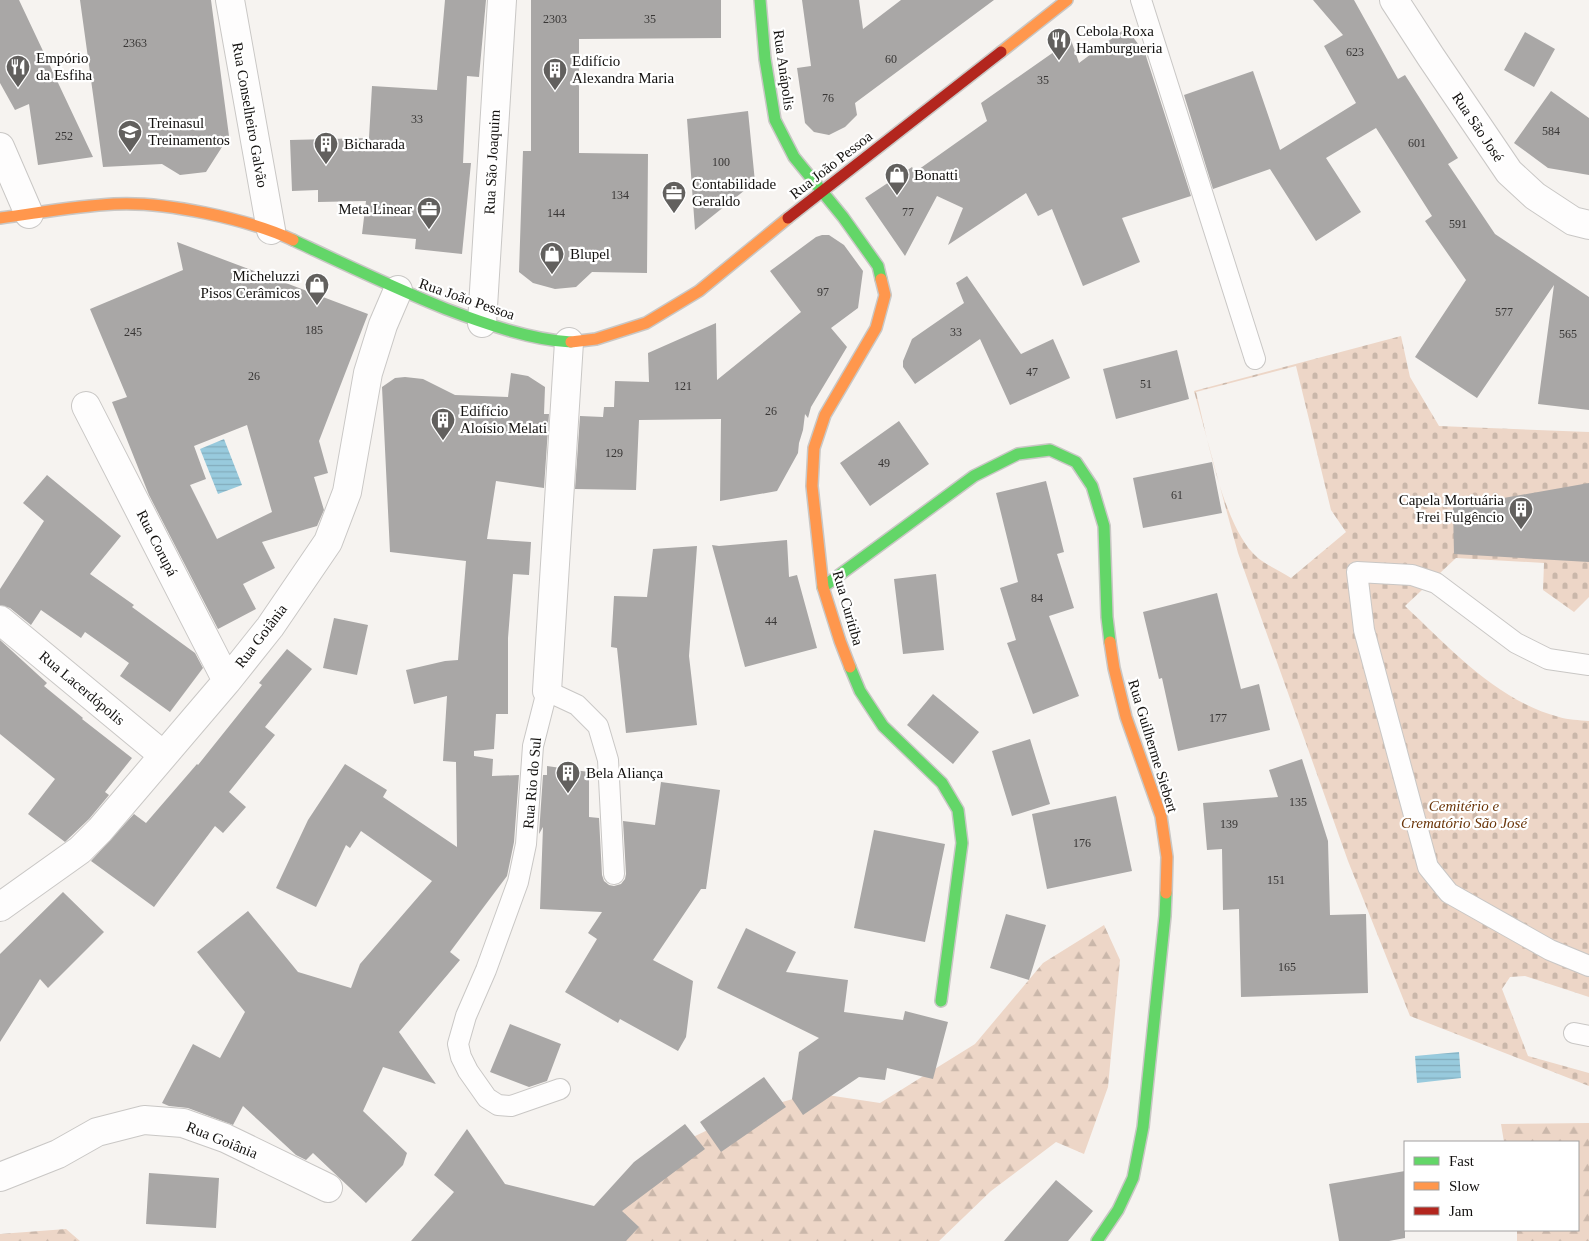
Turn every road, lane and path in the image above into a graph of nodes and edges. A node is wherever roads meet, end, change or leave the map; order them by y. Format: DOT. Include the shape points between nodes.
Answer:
graph roads {
  1 [pos="230,0"];
  2 [pos="502,0"];
  3 [pos="760,0"];
  4 [pos="1067,0"];
  5 [pos="1141,0"];
  6 [pos="1394,0"];
  7 [pos="0,147"];
  8 [pos="822,190"];
  9 [pos="29,214"];
  10 [pos="0,218"];
  11 [pos="1589,225"];
  12 [pos="270,230"];
  13 [pos="398,290"];
  14 [pos="482,323"];
  15 [pos="569,342"];
  16 [pos="1255,359"];
  17 [pos="86,406"];
  18 [pos="823,587"];
  19 [pos="0,620"];
  20 [pos="1589,664"];
  21 [pos="227,681"];
  22 [pos="546,691"];
  23 [pos="163,755"];
  24 [pos="614,874"];
  25 [pos="0,907"];
  26 [pos="1589,966"];
  27 [pos="941,1001"];
  28 [pos="560,1089"];
  29 [pos="0,1177"];
  30 [pos="328,1188"];
  31 [pos="1097,1241"];
  1 -- 12 [label="street, Rua Conselheiro Galvão"];
  2 -- 14 [label="street, Rua São Joaquim"];
  3 -- 8 [label="street, Rua Anápolis" via="775,120 794,157"];
  4 -- 8 [label="street, Rua João Pessoa"];
  5 -- 16 [label="lane"];
  6 -- 11 [label="street, Rua São José" via="1509,172 1573,221"];
  7 -- 9 [label="street"];
  8 -- 15 [label="street, Rua João Pessoa" via="700,291 646,322 596,339"];
  8 -- 18 [label="street, Rua Curitiba" via="878,266 885,295 876,328 825,415 814,448 812,486"];
  9 -- 10 [label="street, Rua João Pessoa"];
  9 -- 12 [label="street, Rua João Pessoa" via="116,204 161,206"];
  12 -- 13 [label="street, Rua João Pessoa"];
  13 -- 14 [label="street, Rua João Pessoa"];
  13 -- 21 [label="street, Rua Goiânia" via="368,374 347,492 328,542"];
  14 -- 15 [label="street, Rua João Pessoa"];
  15 -- 22 [label="street, Rua Rio do Sul"];
  17 -- 21 [label="street, Rua Corupá"];
  18 -- 27 [label="street, Rua Curitiba" via="860,691 883,726 942,783 958,810 962,843"];
  18 -- 31 [label="street, Rua Guilherme Siebert" via="974,476 1018,454 1050,450 1076,462 1092,486 1104,526 1107,617 1114,668 1126,718 1161,816 1167,857 1165,916 1143,1127 1133,1178 1118,1210"];
  19 -- 23 [label="street, Rua Lacerdópolis"];
  20 -- 26 [label="lane" via="1548,659 1516,642 1436,583 1412,575 1357,572 1364,630 1428,867 1449,893 1550,950"];
  21 -- 23 [label="street, Rua Goiânia"];
  22 -- 24 [label="lane" via="577,705 598,726 608,760"];
  22 -- 28 [label="lane, Rua Rio do Sul" via="532,746 526,844 518,882 458,1044 468,1072 488,1098 498,1105 511,1106"];
  23 -- 25 [label="street, Rua Goiânia" via="80,850"];
  29 -- 30 [label="street, Rua Goiânia" via="58,1154 97,1132 144,1120 183,1123 225,1138"];
}
